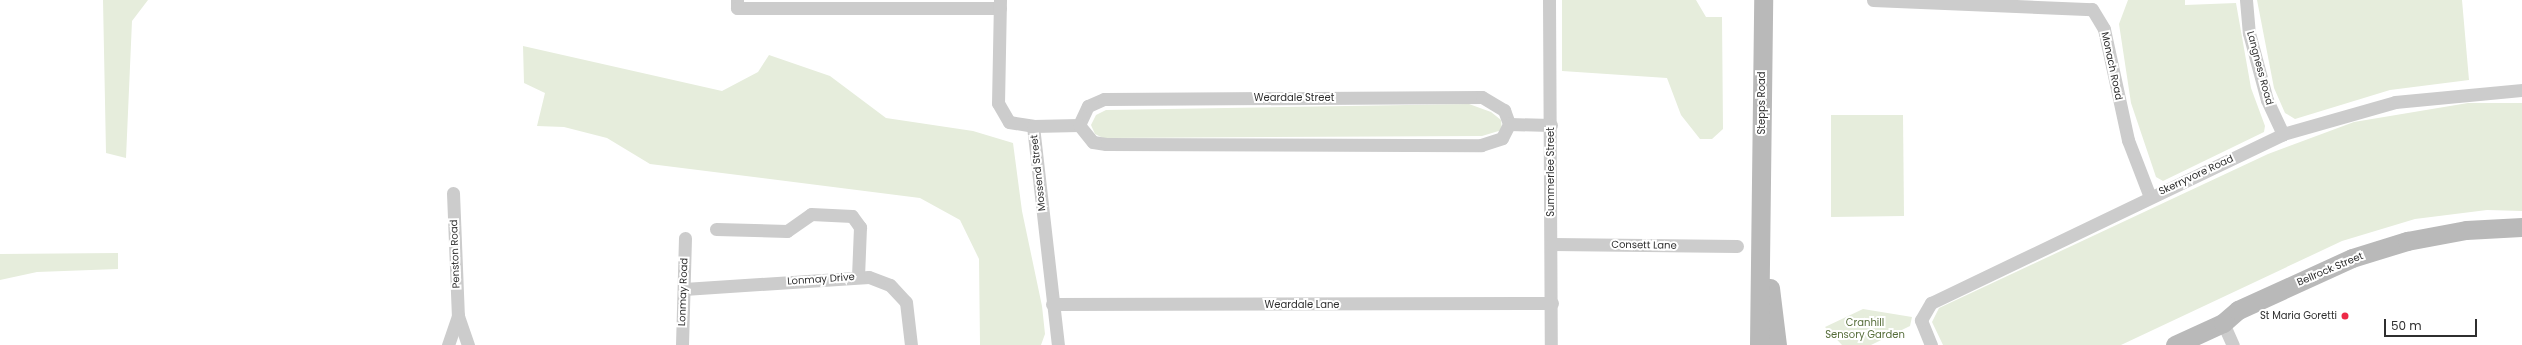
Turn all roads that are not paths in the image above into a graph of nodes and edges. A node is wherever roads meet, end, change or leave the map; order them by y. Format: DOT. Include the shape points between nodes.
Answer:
graph roads {
  1 [pos="1549,0"];
  2 [pos="1763,0"];
  3 [pos="1874,0"];
  4 [pos="2246,0"];
  5 [pos="1973,2"];
  6 [pos="737,4"];
  7 [pos="1000,4"];
  8 [pos="2522,90"];
  9 [pos="1509,124"];
  10 [pos="1079,125"];
  11 [pos="1551,125"];
  12 [pos="1034,126"];
  13 [pos="2283,134"];
  14 [pos="453,193"];
  15 [pos="2150,197"];
  16 [pos="1761,207"];
  17 [pos="2522,227"];
  18 [pos="716,229"];
  19 [pos="685,238"];
  20 [pos="1552,244"];
  21 [pos="1737,246"];
  22 [pos="858,276"];
  23 [pos="684,289"];
  24 [pos="1552,303"];
  25 [pos="1052,304"];
  26 [pos="458,316"];
  27 [pos="2223,323"];
  28 [pos="448,345"];
  29 [pos="468,345"];
  30 [pos="682,345"];
  31 [pos="911,345"];
  32 [pos="1058,345"];
  33 [pos="1551,345"];
  34 [pos="1759,345"];
  35 [pos="1777,345"];
  36 [pos="1931,345"];
  37 [pos="2175,345"];
  38 [pos="2233,345"];
  1 -- 11 [label="street, Summerlee Street"];
  2 -- 16 [label="main road, Stepps Road"];
  3 -- 5 [label="street, Monach Road"];
  4 -- 13 [label="street, Langness Road" via="2250,33 2267,100"];
  5 -- 15 [label="street, Monach Road" via="2092,9 2104,29 2128,140"];
  6 -- 7 [label="street"];
  7 -- 12 [label="street, Mossend Street" via="998,103 1009,122"];
  8 -- 13 [label="street, Skerryvore Road" via="2395,102"];
  9 -- 10 [label="street" via="1502,138 1481,145 1106,144 1093,142"];
  9 -- 10 [label="street, Weardale Street" via="1504,110 1497,104 1475,97 1104,99 1088,106"];
  9 -- 11 [label="street"];
  10 -- 12 [label="street"];
  11 -- 20 [label="street, Summerlee Street"];
  12 -- 25 [label="street, Mossend Street"];
  13 -- 15 [label="street, Skerryvore Road"];
  14 -- 26 [label="street, Penston Road"];
  15 -- 36 [label="street, Skerryvore Road" via="1931,303 1921,320"];
  16 -- 34 [label="main road, Stepps Road"];
  16 -- 35 [label="main road, Stepps Road"];
  17 -- 27 [label="main road, Bellrock Street" via="2466,230 2407,241 2352,258 2238,310"];
  18 -- 22 [label="street" via="787,231 811,214 852,216 860,227"];
  19 -- 23 [label="street, Lonmay Road"];
  20 -- 21 [label="street, Consett Lane"];
  20 -- 24 [label="street, Summerlee Street"];
  22 -- 23 [label="street, Lonmay Drive"];
  22 -- 31 [label="street, Lonmay Drive" via="890,285 902,297 911,317"];
  23 -- 30 [label="street, Lonmay Road"];
  24 -- 25 [label="street, Weardale Lane"];
  24 -- 33 [label="street, Summerlee Street"];
  25 -- 32 [label="street, Mossend Street"];
  26 -- 28 [label="street"];
  26 -- 29 [label="street"];
  27 -- 37 [label="main road, Bellrock Street"];
  27 -- 38 [label="street"];
}
